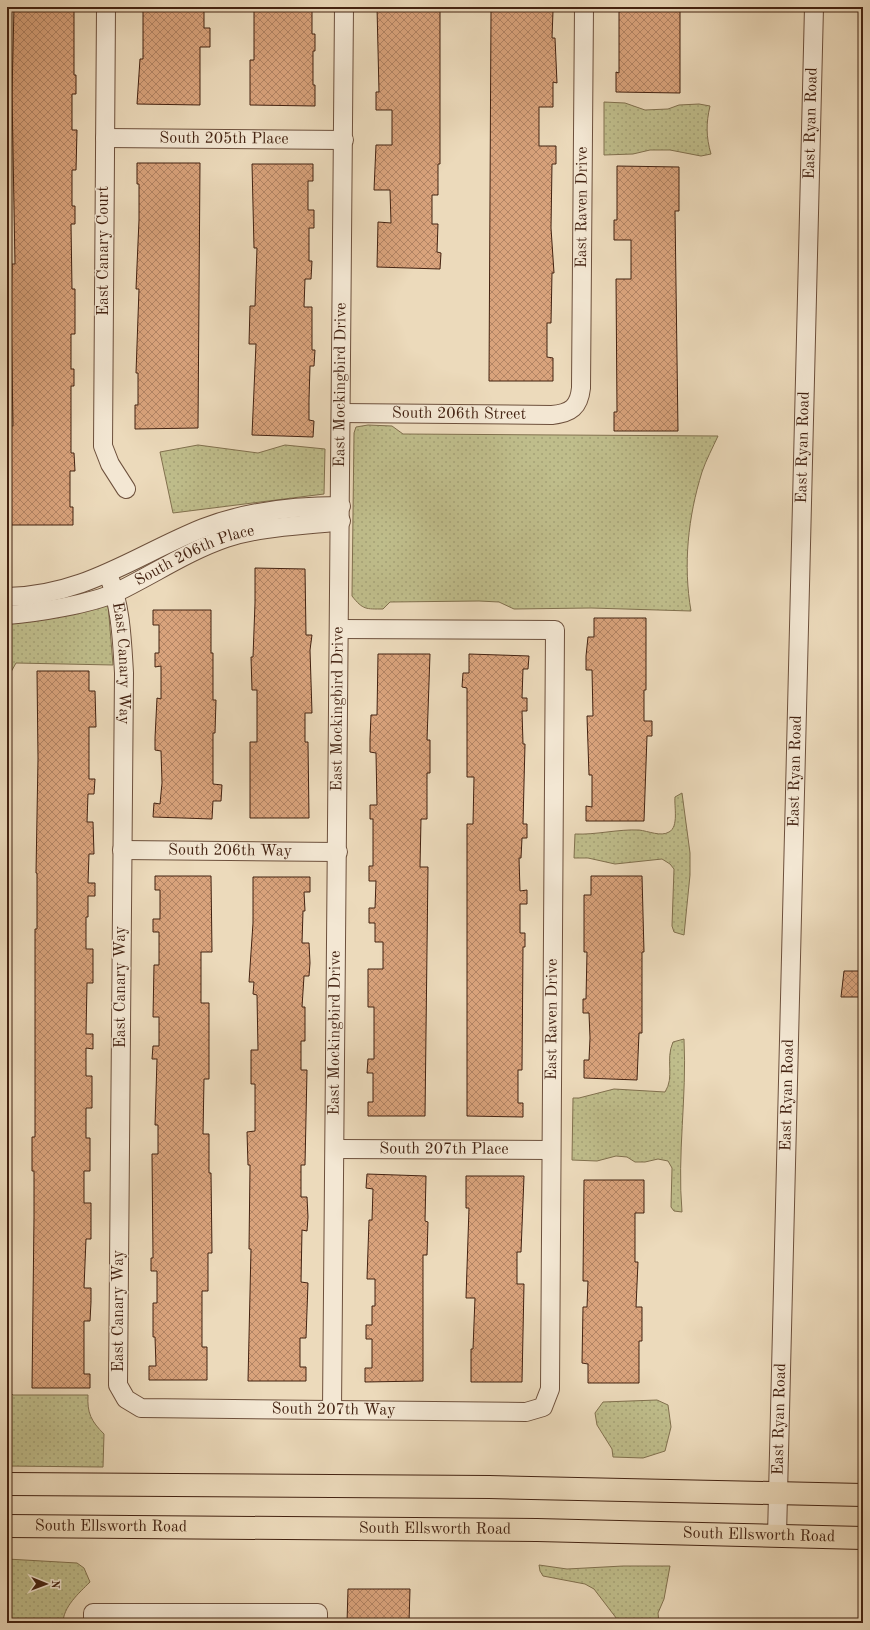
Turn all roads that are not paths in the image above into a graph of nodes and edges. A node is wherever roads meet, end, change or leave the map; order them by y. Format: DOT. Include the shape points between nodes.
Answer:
graph roads {
  1 [pos="106,7"];
  2 [pos="344,7"];
  3 [pos="584,7"];
  4 [pos="814,7"];
  5 [pos="105,138"];
  6 [pos="344,140"];
  7 [pos="574,407"];
  8 [pos="341,413"];
  9 [pos="126,489"];
  10 [pos="341,513"];
  11 [pos="108,574"];
  12 [pos="116,593"];
  13 [pos="7,597"];
  14 [pos="7,615"];
  15 [pos="340,629"];
  16 [pos="122,850"];
  17 [pos="338,852"];
  18 [pos="336,1149"];
  19 [pos="552,1150"];
  20 [pos="126,1399"];
  21 [pos="543,1407"];
  22 [pos="332,1410"];
  23 [pos="7,1484"];
  24 [pos="778,1493"];
  25 [pos="863,1495"];
  26 [pos="7,1526"];
  27 [pos="778,1536"];
  28 [pos="863,1538"];
  29 [pos="93,1618"];
  30 [pos="318,1618"];
  1 -- 5 [label="street, East Canary Court"];
  2 -- 6 [label="street, East Mockingbird Drive"];
  3 -- 7 [label="street, East Raven Drive" via="581,388"];
  4 -- 24 [label="street, East Ryan Road"];
  5 -- 6 [label="street, South 205th Place"];
  5 -- 9 [label="street, East Canary Court" via="103,446 110,464"];
  6 -- 8 [label="street, East Mockingbird Drive"];
  7 -- 8 [label="street, South 206th Street" via="565,413 552,415"];
  8 -- 10 [label="street, East Mockingbird Drive"];
  10 -- 11 [label="street, South 206th Place" via="272,510 227,520 203,528"];
  10 -- 12 [label="street, South 206th Place" via="227,538 186,555"];
  10 -- 15 [label="street, East Mockingbird Drive"];
  11 -- 12 [label="street, East Canary Way"];
  11 -- 13 [label="street, South 206th Place" via="64,589"];
  12 -- 14 [label="street, South 206th Place" via="68,605"];
  12 -- 16 [label="street, East Canary Way" via="124,673"];
  15 -- 17 [label="street, East Mockingbird Drive"];
  15 -- 19 [label="street, East Raven Drive" via="556,630"];
  16 -- 17 [label="street, South 206th Way"];
  16 -- 20 [label="street, East Canary Way" via="118,1385"];
  17 -- 18 [label="street, East Mockingbird Drive"];
  18 -- 19 [label="street, South 207th Place"];
  18 -- 22 [label="street, East Mockingbird Drive"];
  19 -- 21 [label="street, East Raven Drive" via="550,1389"];
  20 -- 22 [label="street, South 207th Way" via="142,1408"];
  21 -- 22 [label="street, South 207th Way" via="526,1412"];
  23 -- 24 [label="main road" via="490,1487"];
  24 -- 25 [label="main road"];
  24 -- 27 [label="street, East Ryan Road"];
  26 -- 27 [label="main road, South Ellsworth Road" via="537,1530"];
  27 -- 28 [label="main road, South Ellsworth Road"];
  29 -- 30 [label="street"];
}
